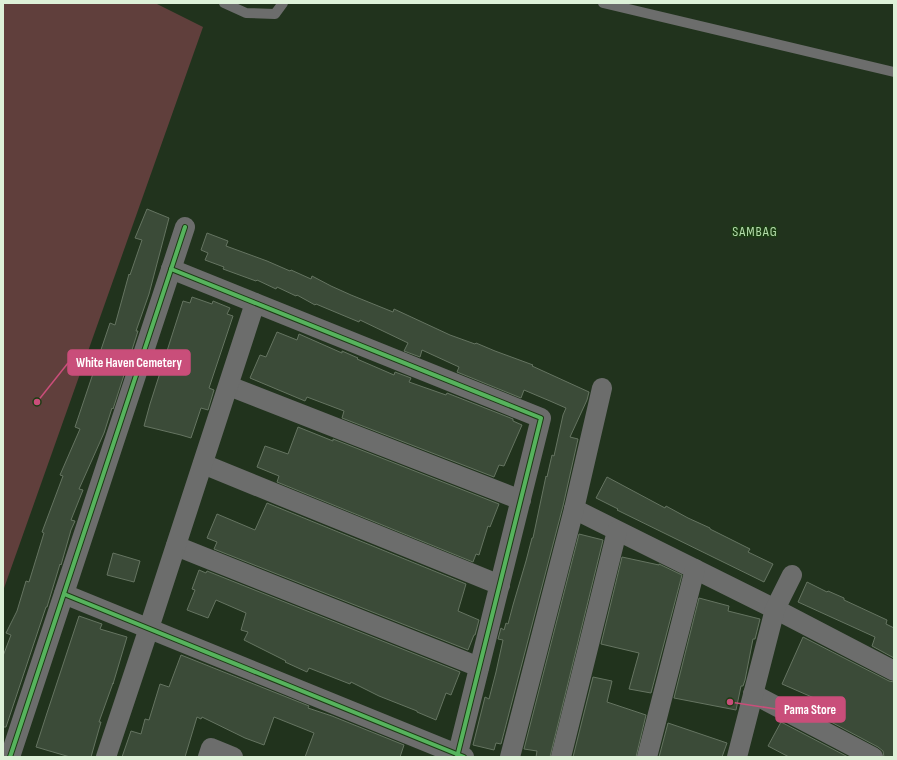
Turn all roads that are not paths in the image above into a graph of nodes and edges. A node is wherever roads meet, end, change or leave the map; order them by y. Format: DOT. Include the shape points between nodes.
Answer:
graph roads {
  1 [pos="224,3"];
  2 [pos="283,3"];
  3 [pos="603,3"];
  4 [pos="894,72"];
  5 [pos="184,227"];
  6 [pos="171,269"];
  7 [pos="256,303"];
  8 [pos="229,386"];
  9 [pos="602,388"];
  10 [pos="203,464"];
  11 [pos="521,500"];
  12 [pos="574,509"];
  13 [pos="618,531"];
  14 [pos="176,546"];
  15 [pos="695,569"];
  16 [pos="792,575"];
  17 [pos="500,585"];
  18 [pos="64,594"];
  19 [pos="775,609"];
  20 [pos="149,628"];
  21 [pos="479,667"];
  22 [pos="894,671"];
  23 [pos="754,694"];
  24 [pos="459,756"];
  25 [pos="10,757"];
  26 [pos="106,757"];
  27 [pos="208,757"];
  28 [pos="233,757"];
  29 [pos="510,757"];
  30 [pos="561,757"];
  31 [pos="647,757"];
  32 [pos="737,757"];
  33 [pos="873,757"];
  1 -- 2 [label="lane" via="246,13 275,14"];
  3 -- 4 [label="lane"];
  5 -- 6 [label="street"];
  6 -- 7 [label="street"];
  6 -- 18 [label="street"];
  7 -- 8 [label="street"];
  7 -- 11 [label="street" via="541,418"];
  8 -- 10 [label="street"];
  8 -- 11 [label="street"];
  9 -- 12 [label="street"];
  10 -- 14 [label="street"];
  10 -- 17 [label="street"];
  11 -- 17 [label="street"];
  12 -- 13 [label="street"];
  12 -- 29 [label="street"];
  13 -- 15 [label="street"];
  13 -- 30 [label="street"];
  14 -- 20 [label="street"];
  14 -- 21 [label="street"];
  15 -- 19 [label="street"];
  15 -- 31 [label="street"];
  16 -- 19 [label="street"];
  17 -- 21 [label="street"];
  18 -- 20 [label="street"];
  18 -- 25 [label="street"];
  19 -- 22 [label="street"];
  19 -- 23 [label="street"];
  20 -- 24 [label="street"];
  20 -- 26 [label="street"];
  21 -- 24 [label="street"];
  23 -- 32 [label="street"];
  23 -- 33 [label="street"];
  27 -- 28 [label="street" via="211,748"];
}
